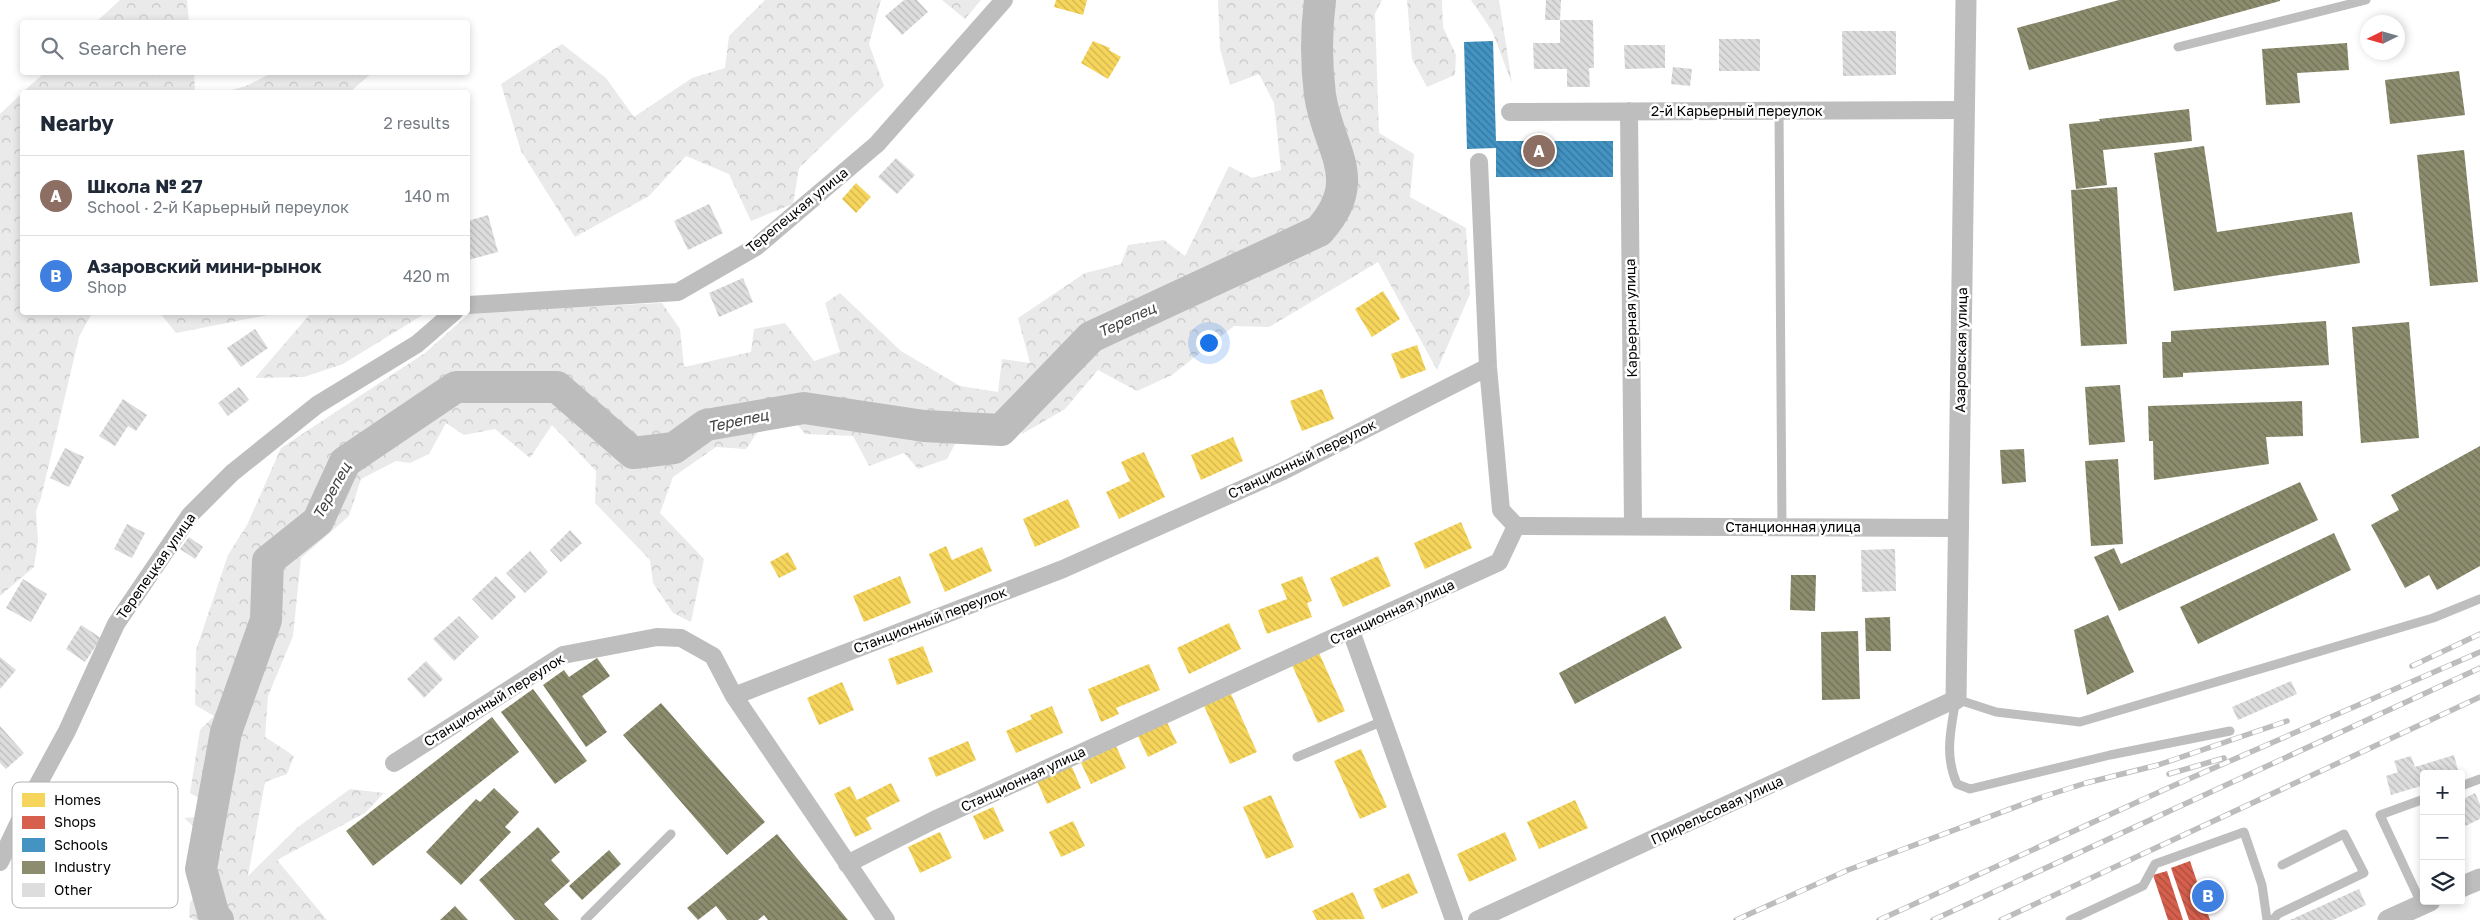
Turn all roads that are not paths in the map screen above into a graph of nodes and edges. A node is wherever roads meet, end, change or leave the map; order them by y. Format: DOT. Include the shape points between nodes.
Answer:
graph roads {
  1 [pos="1004,0"];
  2 [pos="1966,0"];
  3 [pos="2366,0"];
  4 [pos="2178,47"];
  5 [pos="1965,110"];
  6 [pos="1629,111"];
  7 [pos="1779,111"];
  8 [pos="1510,112"];
  9 [pos="1479,162"];
  10 [pos="470,304"];
  11 [pos="451,315"];
  12 [pos="1488,367"];
  13 [pos="1633,525"];
  14 [pos="1516,526"];
  15 [pos="1782,528"];
  16 [pos="1958,528"];
  17 [pos="2480,599"];
  18 [pos="1351,631"];
  19 [pos="734,696"];
  20 [pos="1956,699"];
  21 [pos="1383,721"];
  22 [pos="2230,731"];
  23 [pos="1297,757"];
  24 [pos="394,763"];
  25 [pos="2480,779"];
  26 [pos="40,782"];
  27 [pos="2465,785"];
  28 [pos="2420,800"];
  29 [pos="671,834"];
  30 [pos="12,837"];
  31 [pos="0,862"];
  32 [pos="847,864"];
  33 [pos="2282,865"];
  34 [pos="2420,892"];
  35 [pos="2422,905"];
  36 [pos="585,920"];
  37 [pos="886,920"];
  38 [pos="1454,920"];
  39 [pos="1477,920"];
  40 [pos="2070,920"];
  41 [pos="2267,920"];
  42 [pos="2273,920"];
  43 [pos="2388,920"];
  1 -- 10 [label="street, Терепецкая улица" via="877,144 756,247 678,292"];
  2 -- 5 [label="street, Азаровская улица"];
  3 -- 4 [label="lane"];
  5 -- 7 [label="street, 2-й Карьерный переулок"];
  5 -- 16 [label="street, Азаровская улица"];
  6 -- 7 [label="street, 2-й Карьерный переулок"];
  6 -- 8 [label="street, 2-й Карьерный переулок"];
  6 -- 13 [label="street, Карьерная улица"];
  7 -- 15 [label="lane"];
  9 -- 12 [label="street"];
  11 -- 26 [label="street, Терепецкая улица" via="417,344 316,405 232,473 190,516 116,624"];
  12 -- 14 [label="street" via="1501,510"];
  12 -- 19 [label="street, Станционный переулок" via="1283,471 1063,569"];
  13 -- 14 [label="street, Станционная улица"];
  13 -- 15 [label="street, Станционная улица"];
  14 -- 18 [label="street, Станционная улица" via="1499,562"];
  15 -- 16 [label="street, Станционная улица"];
  16 -- 20 [label="street, Азаровская улица"];
  17 -- 20 [label="lane" via="2433,618 2080,722 1996,712"];
  18 -- 21 [label="street"];
  18 -- 32 [label="street, Станционная улица" via="934,820"];
  19 -- 24 [label="street, Станционный переулок" via="714,656 681,638 657,637 563,655"];
  19 -- 32 [label="street"];
  20 -- 22 [label="lane" via="1949,740 1949,767 1957,784 1970,789"];
  20 -- 39 [label="street, Прирельсовая улица"];
  21 -- 23 [label="lane"];
  21 -- 38 [label="street"];
  25 -- 27 [label="lane"];
  28 -- 34 [label="lane" via="2380,815"];
  29 -- 36 [label="lane"];
  30 -- 31 [label="street, Терепецкая улица"];
  32 -- 37 [label="street"];
  33 -- 42 [label="lane" via="2344,834 2364,873 2278,914"];
  35 -- 43 [label="street"];
  40 -- 41 [label="lane" via="2143,886 2155,864 2244,832 2262,886"];
}
